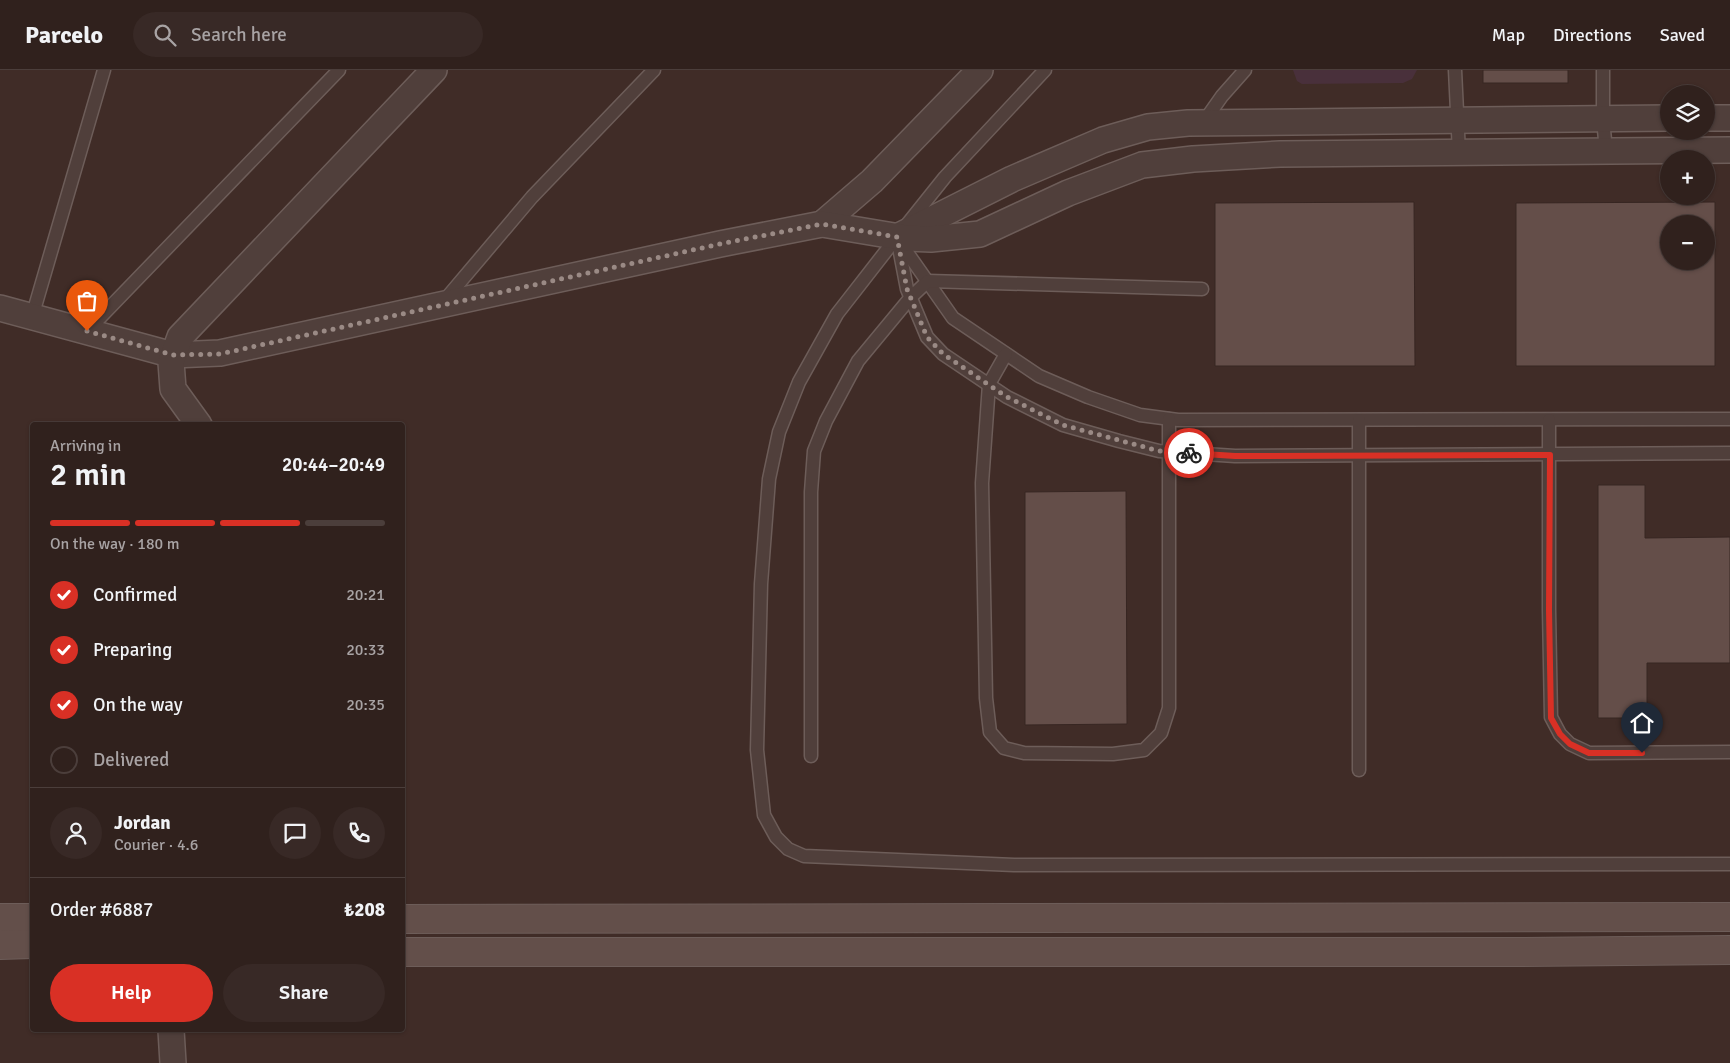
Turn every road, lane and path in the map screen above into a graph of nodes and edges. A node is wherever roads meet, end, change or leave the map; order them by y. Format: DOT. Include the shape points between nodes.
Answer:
graph roads {
  1 [pos="104,70"];
  2 [pos="339,70"];
  3 [pos="434,70"];
  4 [pos="654,70"];
  5 [pos="980,70"];
  6 [pos="1046,70"];
  7 [pos="1245,70"];
  8 [pos="1455,70"];
  9 [pos="1602,70"];
  10 [pos="1660,118"];
  11 [pos="1715,118"];
  12 [pos="1730,118"];
  13 [pos="1603,119"];
  14 [pos="1457,121"];
  15 [pos="1204,123"];
  16 [pos="1730,150"];
  17 [pos="1606,151"];
  18 [pos="1459,153"];
  19 [pos="822,224"];
  20 [pos="897,237"];
  21 [pos="928,281"];
  22 [pos="1202,289"];
  23 [pos="911,297"];
  24 [pos="442,304"];
  25 [pos="0,308"];
  26 [pos="32,317"];
  27 [pos="87,331"];
  28 [pos="1006,354"];
  29 [pos="173,355"];
  30 [pos="989,384"];
  31 [pos="1730,418"];
  32 [pos="1169,419"];
  33 [pos="1358,420"];
  34 [pos="1550,420"];
  35 [pos="197,422"];
  36 [pos="1167,451"];
  37 [pos="1730,453"];
  38 [pos="1550,455"];
  39 [pos="1358,456"];
  40 [pos="1730,752"];
  41 [pos="811,756"];
  42 [pos="1359,770"];
  43 [pos="1730,864"];
  44 [pos="1730,917"];
  45 [pos="0,918"];
  46 [pos="30,918"];
  47 [pos="405,919"];
  48 [pos="30,944"];
  49 [pos="0,945"];
  50 [pos="1730,950"];
  51 [pos="405,952"];
  52 [pos="171,1032"];
  53 [pos="173,1063"];
  1 -- 26 [label="lane"];
  2 -- 27 [label="lane"];
  3 -- 29 [label="street" via="201,313 180,337"];
  4 -- 24 [label="lane" via="532,197"];
  5 -- 19 [label="street" via="872,181"];
  6 -- 20 [label="lane" via="945,177"];
  7 -- 15 [label="lane"];
  8 -- 14 [label="lane"];
  9 -- 13 [label="lane"];
  10 -- 13 [label="street"];
  11 -- 12 [label="street"];
  13 -- 14 [label="street"];
  13 -- 17 [label="lane"];
  14 -- 15 [label="street"];
  14 -- 18 [label="lane"];
  15 -- 20 [label="street" via="1148,127 1103,140 1012,179"];
  16 -- 17 [label="street"];
  17 -- 18 [label="street"];
  18 -- 20 [label="street" via="1280,154 1142,165 1068,193 980,234 931,239"];
  19 -- 20 [label="street"];
  19 -- 24 [label="street"];
  20 -- 21 [label="lane"];
  20 -- 23 [label="lane"];
  20 -- 43 [label="lane" via="838,314 799,382 779,432 768,479 761,584 757,750 764,814 776,837 788,849 804,856 1014,865"];
  21 -- 22 [label="lane"];
  21 -- 23 [label="lane"];
  21 -- 28 [label="lane" via="953,318"];
  23 -- 30 [label="lane" via="927,337 943,354"];
  23 -- 41 [label="lane" via="858,361 814,451 811,492"];
  24 -- 29 [label="street" via="220,354"];
  25 -- 26 [label="street"];
  26 -- 27 [label="street"];
  27 -- 29 [label="street"];
  28 -- 30 [label="lane"];
  28 -- 32 [label="lane" via="1039,376 1088,397 1140,415"];
  29 -- 35 [label="street" via="173,388"];
  30 -- 36 [label="lane" via="1007,397 1063,425"];
  30 -- 36 [label="lane" via="982,482 986,698 990,732 1004,748 1024,754 1114,754 1144,750 1160,733 1169,708"];
  31 -- 34 [label="lane"];
  32 -- 33 [label="lane"];
  32 -- 36 [label="lane"];
  33 -- 34 [label="lane"];
  33 -- 39 [label="lane"];
  34 -- 38 [label="lane"];
  36 -- 39 [label="lane" via="1235,456"];
  37 -- 38 [label="lane"];
  38 -- 39 [label="lane"];
  38 -- 40 [label="lane" via="1551,718 1560,734 1570,744 1589,753"];
  39 -- 42 [label="lane"];
  44 -- 47 [label="street"];
  45 -- 46 [label="street"];
  48 -- 49 [label="street"];
  50 -- 51 [label="street"];
  52 -- 53 [label="street"];
}
